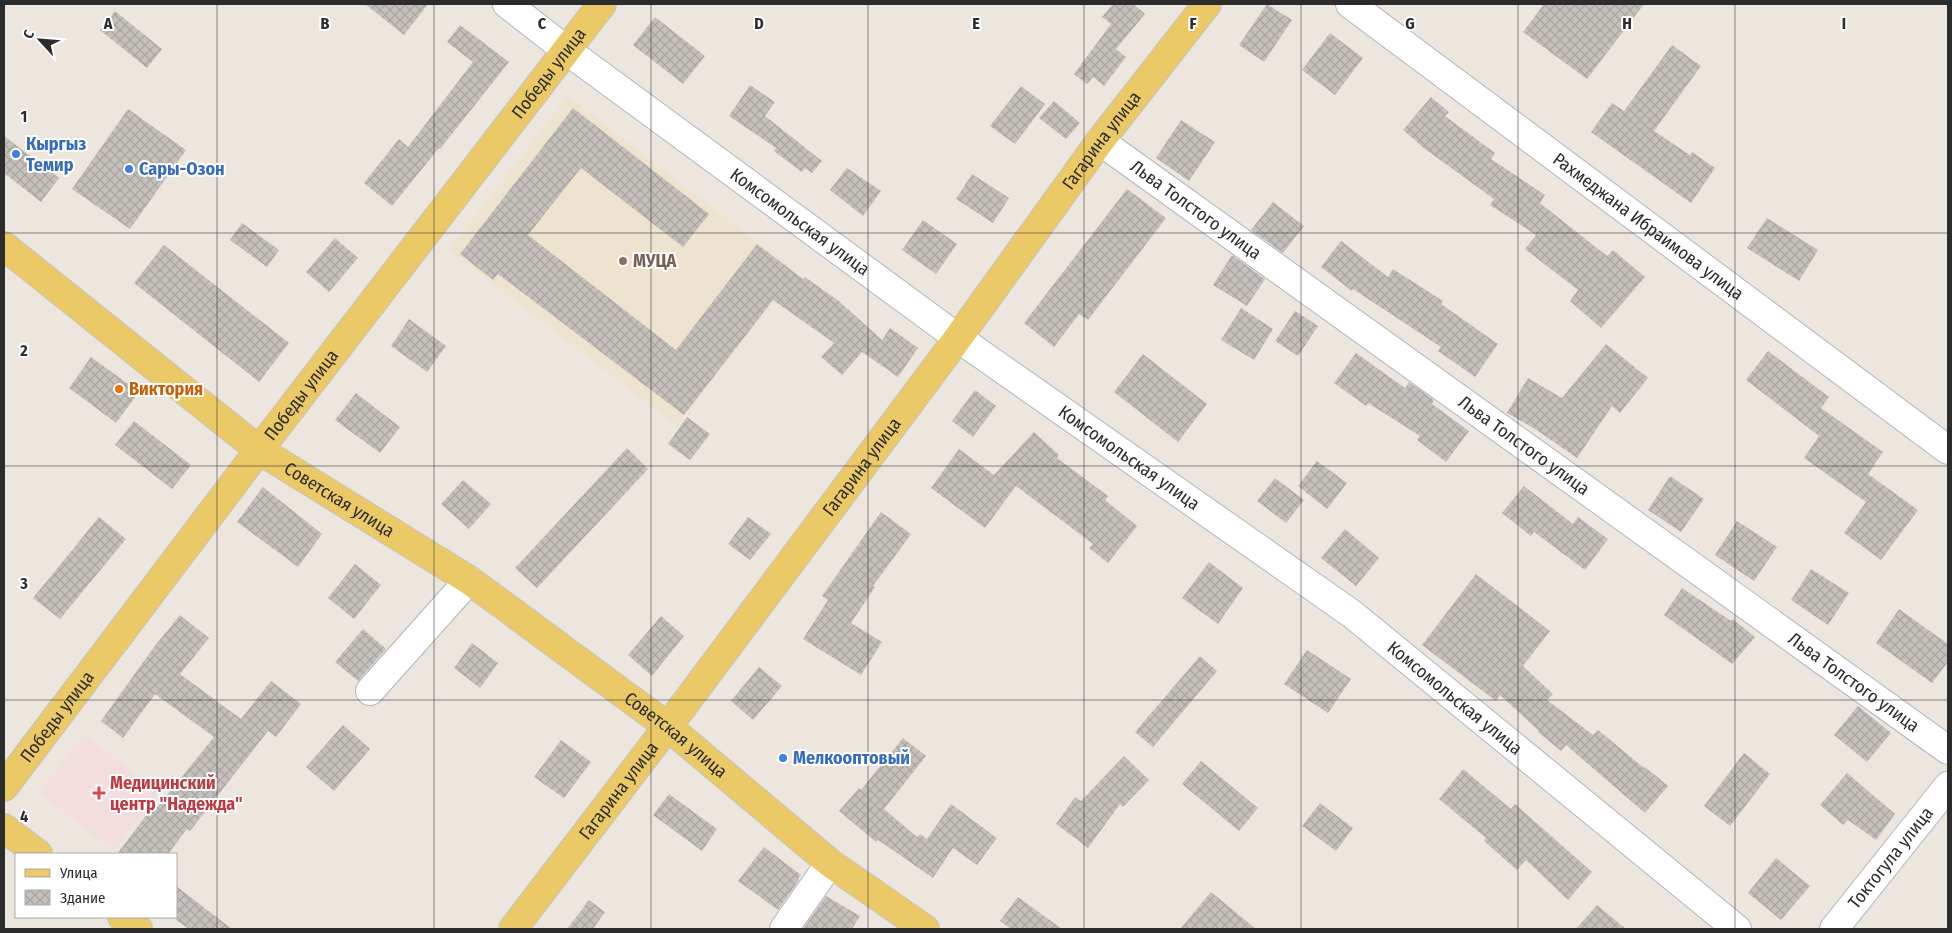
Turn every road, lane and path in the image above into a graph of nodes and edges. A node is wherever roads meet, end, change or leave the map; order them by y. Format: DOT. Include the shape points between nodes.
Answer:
graph roads {
  1 [pos="507,4"];
  2 [pos="602,4"];
  3 [pos="1207,4"];
  4 [pos="1350,4"];
  5 [pos="566,50"];
  6 [pos="1100,141"];
  7 [pos="4,246"];
  8 [pos="958,338"];
  9 [pos="259,450"];
  10 [pos="1948,450"];
  11 [pos="469,580"];
  12 [pos="370,691"];
  13 [pos="667,726"];
  14 [pos="1948,750"];
  15 [pos="1948,786"];
  16 [pos="4,787"];
  17 [pos="4,828"];
  18 [pos="37,853"];
  19 [pos="830,863"];
  20 [pos="123,918"];
  21 [pos="138,929"];
  22 [pos="513,929"];
  23 [pos="784,929"];
  24 [pos="925,929"];
  25 [pos="1737,929"];
  26 [pos="1834,929"];
  1 -- 5 [label="street, Комсомольская улица"];
  2 -- 5 [label="main road, Победы улица"];
  3 -- 6 [label="main road, Гагарина улица"];
  4 -- 10 [label="street, Рахмеджана Ибраимова улица"];
  5 -- 8 [label="street, Комсомольская улица"];
  5 -- 9 [label="main road, Победы улица"];
  6 -- 8 [label="main road, Гагарина улица"];
  6 -- 14 [label="street, Льва Толстого улица"];
  7 -- 9 [label="main road, Советская улица"];
  8 -- 13 [label="main road, Гагарина улица"];
  8 -- 25 [label="street, Комсомольская улица" via="1352,614"];
  9 -- 11 [label="main road, Советская улица"];
  9 -- 16 [label="main road, Победы улица"];
  11 -- 12 [label="street"];
  11 -- 13 [label="main road, Советская улица"];
  13 -- 19 [label="main road, Советская улица"];
  13 -- 22 [label="main road, Гагарина улица"];
  15 -- 26 [label="street, Токтогула улица"];
  17 -- 18 [label="main road"];
  19 -- 23 [label="street"];
  19 -- 24 [label="main road, Советская улица"];
  20 -- 21 [label="main road"];
}
